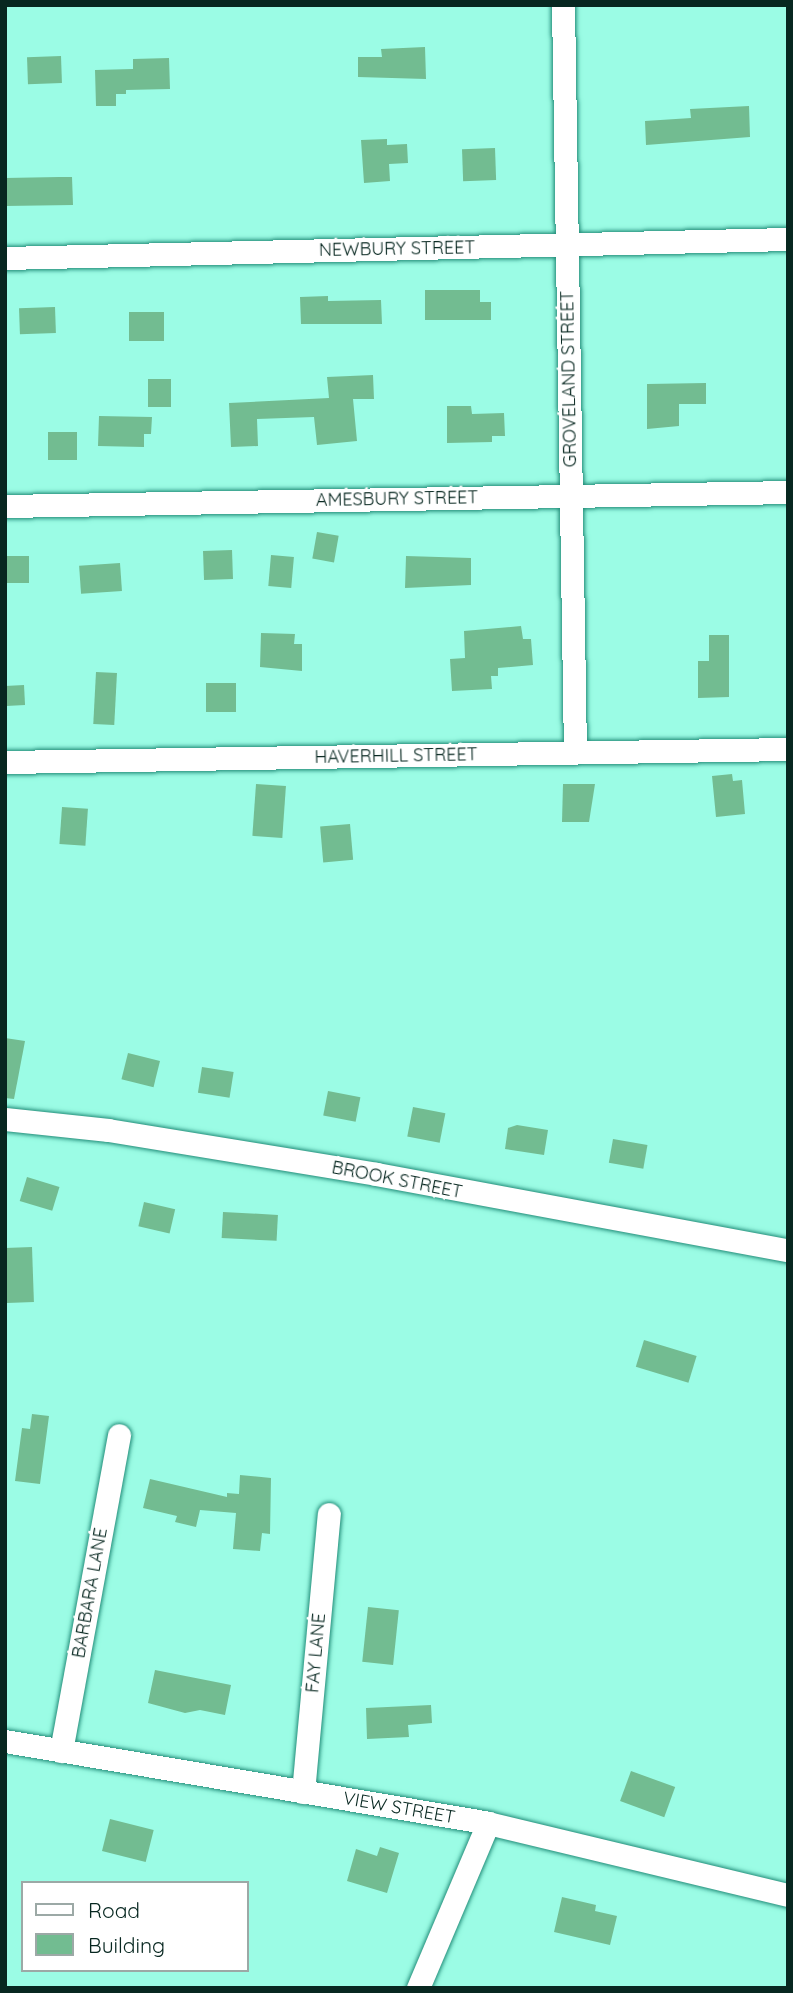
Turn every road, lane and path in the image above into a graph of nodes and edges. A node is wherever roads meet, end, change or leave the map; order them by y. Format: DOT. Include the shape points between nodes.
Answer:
graph roads {
  1 [pos="563,5"];
  2 [pos="788,239"];
  3 [pos="567,245"];
  4 [pos="5,258"];
  5 [pos="788,492"];
  6 [pos="571,496"];
  7 [pos="5,506"];
  8 [pos="788,749"];
  9 [pos="575,752"];
  10 [pos="5,762"];
  11 [pos="5,1119"];
  12 [pos="788,1250"];
  13 [pos="119,1436"];
  14 [pos="329,1514"];
  15 [pos="5,1741"];
  16 [pos="61,1751"];
  17 [pos="303,1792"];
  18 [pos="488,1823"];
  19 [pos="788,1895"];
  20 [pos="418,1988"];
  1 -- 3 [label="street, GROVELAND STREET"];
  2 -- 3 [label="street, NEWBURY STREET"];
  3 -- 4 [label="street, NEWBURY STREET"];
  3 -- 6 [label="street, GROVELAND STREET"];
  5 -- 6 [label="street, AMESBURY STREET"];
  6 -- 7 [label="street, AMESBURY STREET"];
  6 -- 9 [label="street, GROVELAND STREET"];
  8 -- 9 [label="street, HAVERHILL STREET"];
  9 -- 10 [label="street, HAVERHILL STREET"];
  11 -- 12 [label="street, BROOK STREET" via="259,1154"];
  13 -- 16 [label="street, BARBARA LANE"];
  14 -- 17 [label="street, FAY LANE"];
  15 -- 16 [label="street, VIEW STREET"];
  16 -- 17 [label="street, VIEW STREET"];
  17 -- 18 [label="street, VIEW STREET"];
  18 -- 19 [label="street, VIEW STREET"];
  18 -- 20 [label="street"];
}
